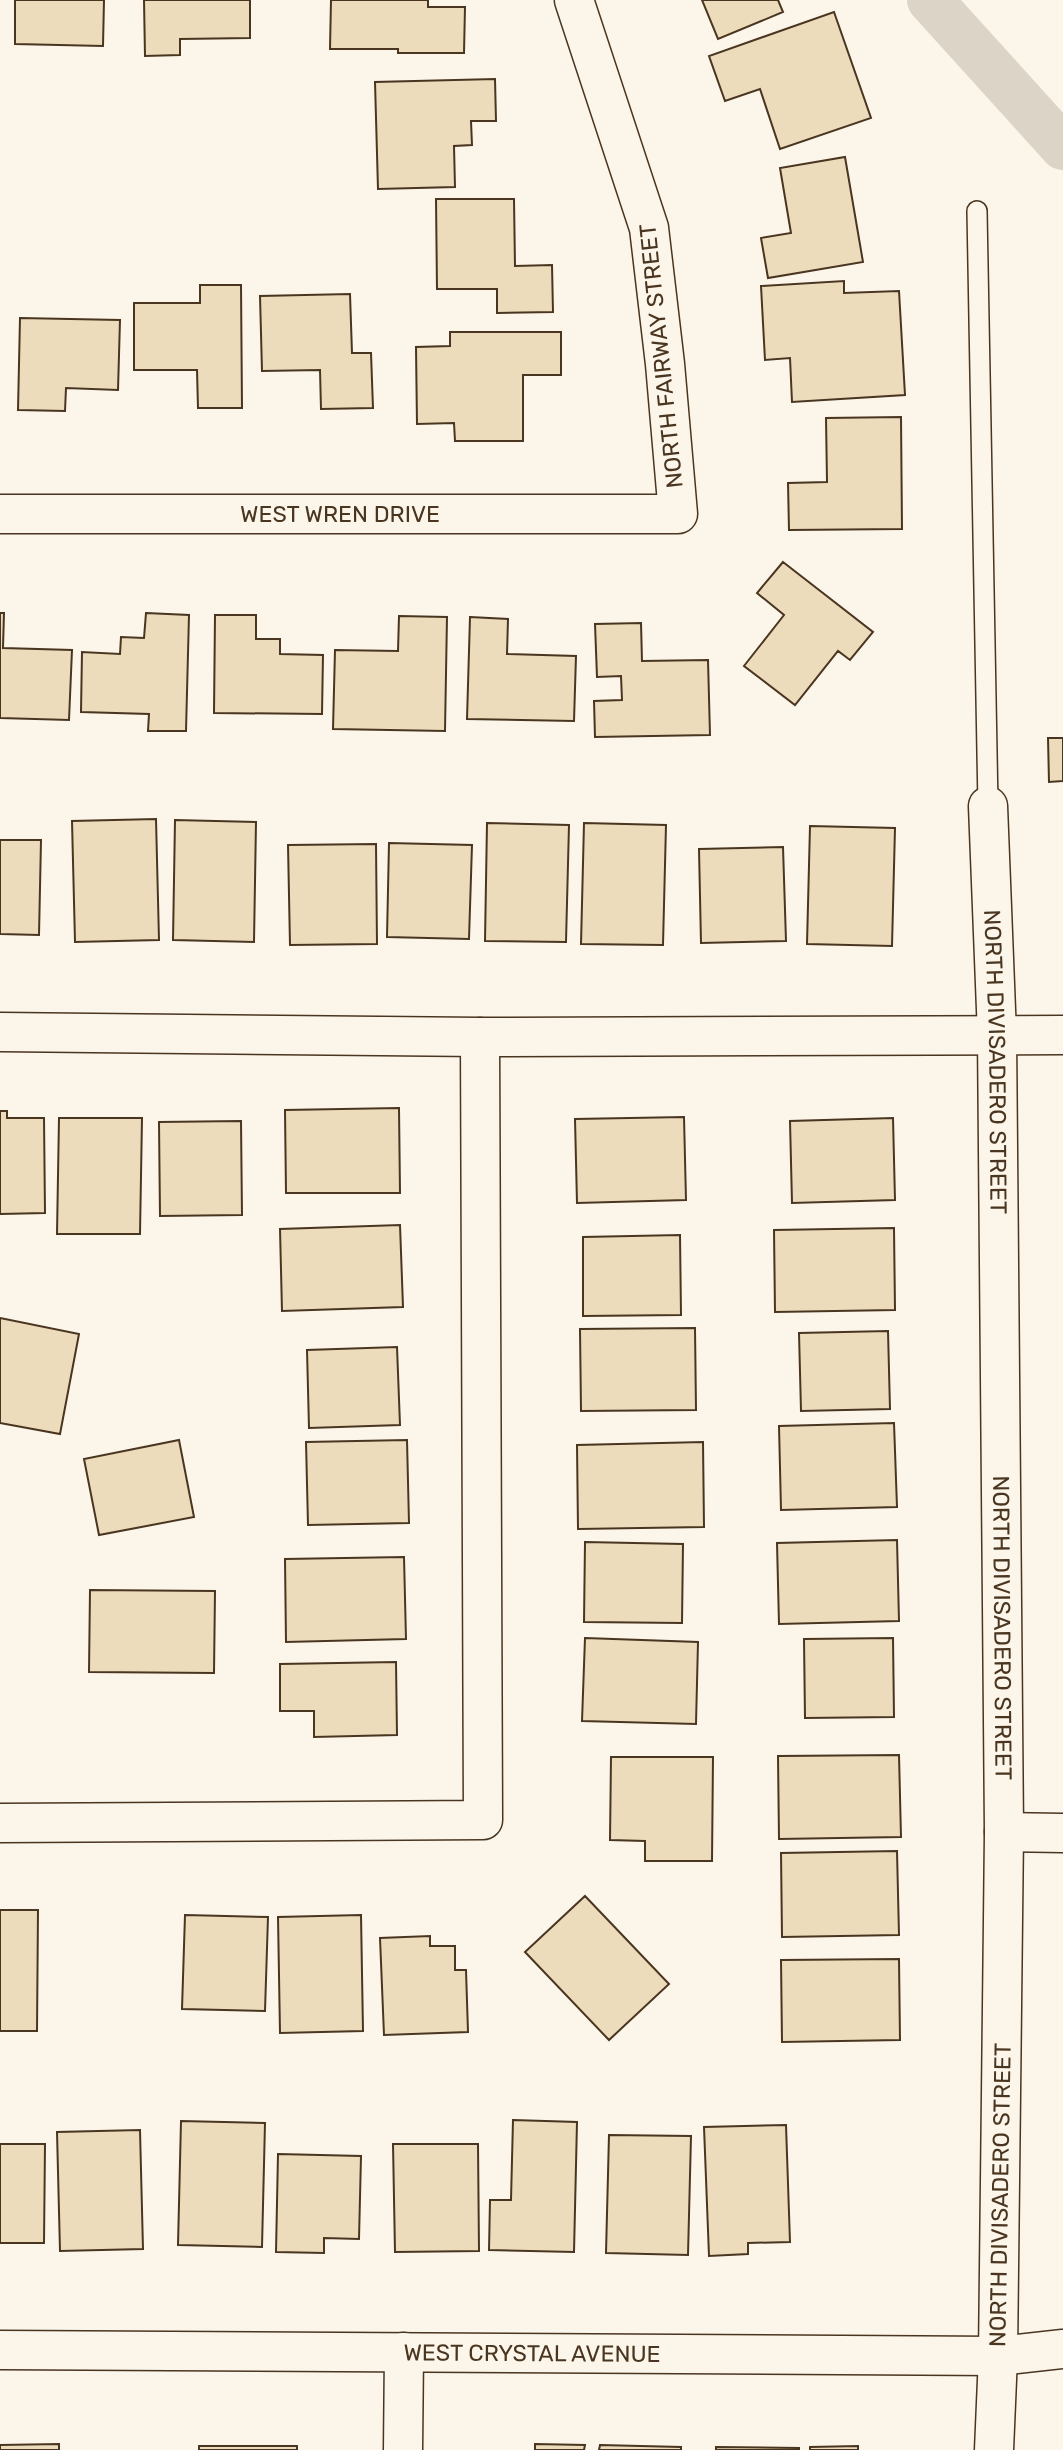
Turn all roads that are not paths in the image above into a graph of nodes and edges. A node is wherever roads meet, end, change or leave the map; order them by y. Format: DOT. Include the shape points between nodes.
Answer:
graph roads {
  1 [pos="574,0"];
  2 [pos="977,211"];
  3 [pos="0,514"];
  4 [pos="678,514"];
  5 [pos="988,806"];
  6 [pos="0,1032"];
  7 [pos="997,1035"];
  8 [pos="1063,1035"];
  9 [pos="480,1037"];
  10 [pos="0,1823"];
  11 [pos="1004,1832"];
  12 [pos="1063,1833"];
  13 [pos="1063,2349"];
  14 [pos="0,2350"];
  15 [pos="404,2353"];
  16 [pos="998,2356"];
  17 [pos="403,2450"];
  18 [pos="994,2450"];
  1 -- 4 [label="street, NORTH FAIRWAY STREET" via="649,228"];
  2 -- 5 [label="lane"];
  3 -- 4 [label="street, WEST WREN DRIVE"];
  5 -- 7 [label="street, NORTH DIVISADERO STREET"];
  6 -- 9 [label="street"];
  7 -- 8 [label="street"];
  7 -- 9 [label="street"];
  7 -- 11 [label="street, NORTH DIVISADERO STREET"];
  9 -- 10 [label="street" via="483,1820"];
  11 -- 12 [label="street"];
  11 -- 16 [label="street, NORTH DIVISADERO STREET"];
  13 -- 16 [label="street, WEST CRYSTAL AVENUE"];
  14 -- 15 [label="street, WEST CRYSTAL AVENUE"];
  15 -- 16 [label="street, WEST CRYSTAL AVENUE"];
  15 -- 17 [label="street"];
  16 -- 18 [label="street, NORTH DIVISADERO STREET"];
}
